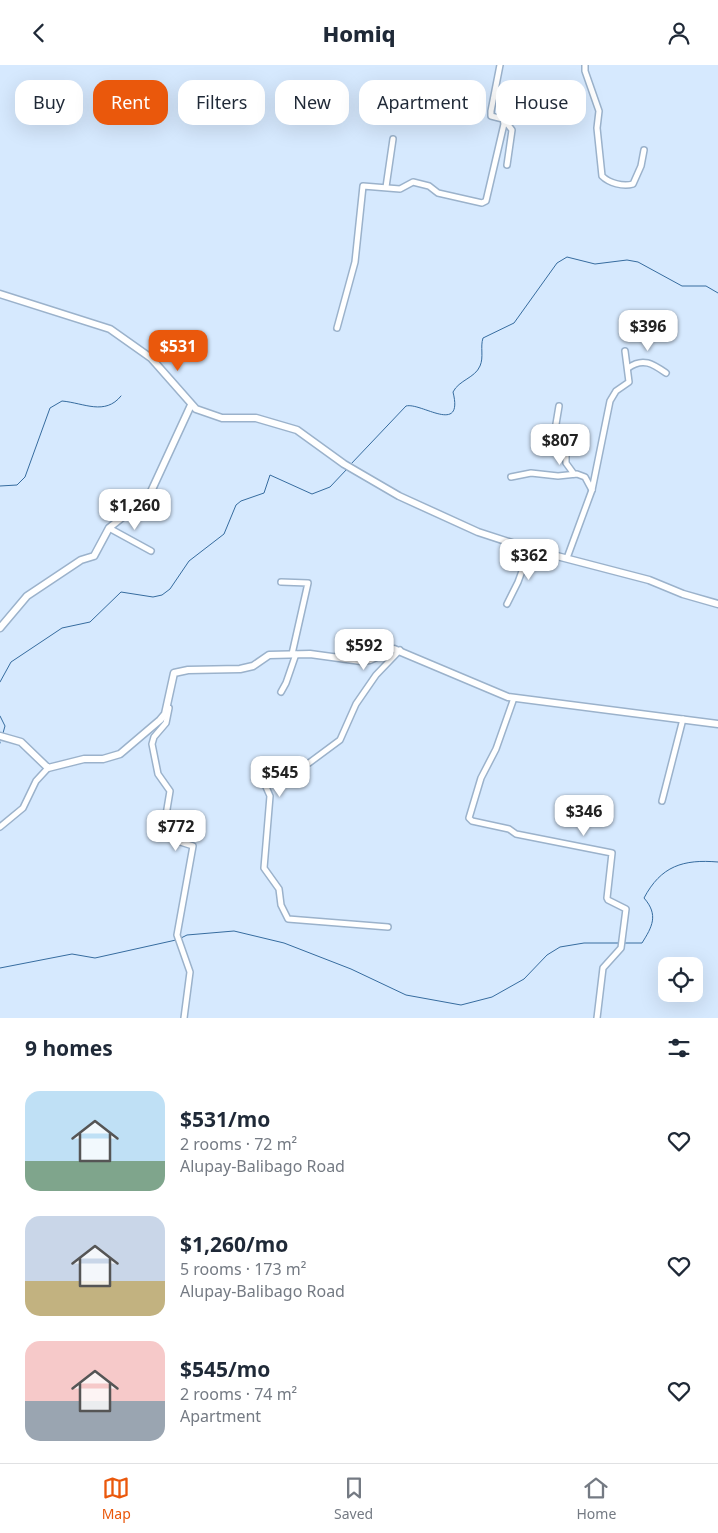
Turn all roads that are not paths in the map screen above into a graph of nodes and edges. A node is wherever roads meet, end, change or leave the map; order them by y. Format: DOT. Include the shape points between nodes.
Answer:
graph roads {
  1 [pos="500,65"];
  2 [pos="584,65"];
  3 [pos="497,80"];
  4 [pos="496,83"];
  5 [pos="496,118"];
  6 [pos="503,125"];
  7 [pos="508,125"];
  8 [pos="393,139"];
  9 [pos="644,150"];
  10 [pos="507,165"];
  11 [pos="386,187"];
  12 [pos="0,294"];
  13 [pos="337,328"];
  14 [pos="625,351"];
  15 [pos="628,368"];
  16 [pos="666,373"];
  17 [pos="191,405"];
  18 [pos="559,406"];
  19 [pos="574,474"];
  20 [pos="511,477"];
  21 [pos="592,490"];
  22 [pos="109,528"];
  23 [pos="530,549"];
  24 [pos="151,551"];
  25 [pos="567,558"];
  26 [pos="281,582"];
  27 [pos="506,604"];
  28 [pos="718,605"];
  29 [pos="0,628"];
  30 [pos="400,650"];
  31 [pos="294,654"];
  32 [pos="281,692"];
  33 [pos="169,698"];
  34 [pos="514,698"];
  35 [pos="683,719"];
  36 [pos="718,724"];
  37 [pos="0,736"];
  38 [pos="48,768"];
  39 [pos="662,801"];
  40 [pos="0,827"];
  41 [pos="388,927"];
  42 [pos="184,1018"];
  43 [pos="597,1018"];
  1 -- 3 [label="street"];
  2 -- 9 [label="street" via="599,111 597,128 602,176 606,181 633,183"];
  4 -- 5 [label="street" via="490,111 491,116"];
  6 -- 11 [label="street" via="485,203 438,193 429,186 413,182 400,189"];
  7 -- 10 [label="street" via="512,130"];
  8 -- 11 [label="street"];
  11 -- 13 [label="street" via="363,186 355,262"];
  12 -- 17 [label="street" via="122,335 151,358"];
  14 -- 15 [label="street"];
  15 -- 16 [label="street" via="636,362 651,362"];
  15 -- 21 [label="street" via="629,382 616,391 610,401"];
  17 -- 22 [label="street" via="149,495"];
  17 -- 23 [label="street" via="222,418 256,419 297,430 344,464 400,496 478,532"];
  18 -- 19 [label="street" via="553,442 566,449 566,463"];
  19 -- 20 [label="street" via="552,476 531,473"];
  19 -- 21 [label="street" via="585,477"];
  21 -- 25 [label="street"];
  22 -- 24 [label="street"];
  22 -- 29 [label="street" via="94,556 80,560 27,596"];
  23 -- 25 [label="street"];
  23 -- 27 [label="street"];
  25 -- 28 [label="street" via="649,579"];
  26 -- 31 [label="street" via="308,583"];
  30 -- 31 [label="street" via="361,661"];
  30 -- 34 [label="street" via="497,694"];
  30 -- 41 [label="street" via="376,675 356,704 340,740 309,763 270,769 262,778 270,796 264,868 279,889 281,905 288,919"];
  31 -- 32 [label="street"];
  31 -- 33 [label="street" via="269,655 253,666 240,669 174,673"];
  33 -- 38 [label="street" via="160,720 120,754"];
  33 -- 42 [label="street" via="166,723 152,744 158,774 170,791 166,815 174,840 192,846 177,935 190,972"];
  34 -- 35 [label="street"];
  34 -- 43 [label="street" via="496,749 480,778 469,818 510,829 516,834 612,853 607,898 626,909 621,947 603,968"];
  35 -- 36 [label="street"];
  35 -- 39 [label="street"];
  37 -- 38 [label="street" via="20,742"];
  38 -- 40 [label="street" via="36,781 22,807"];
}
